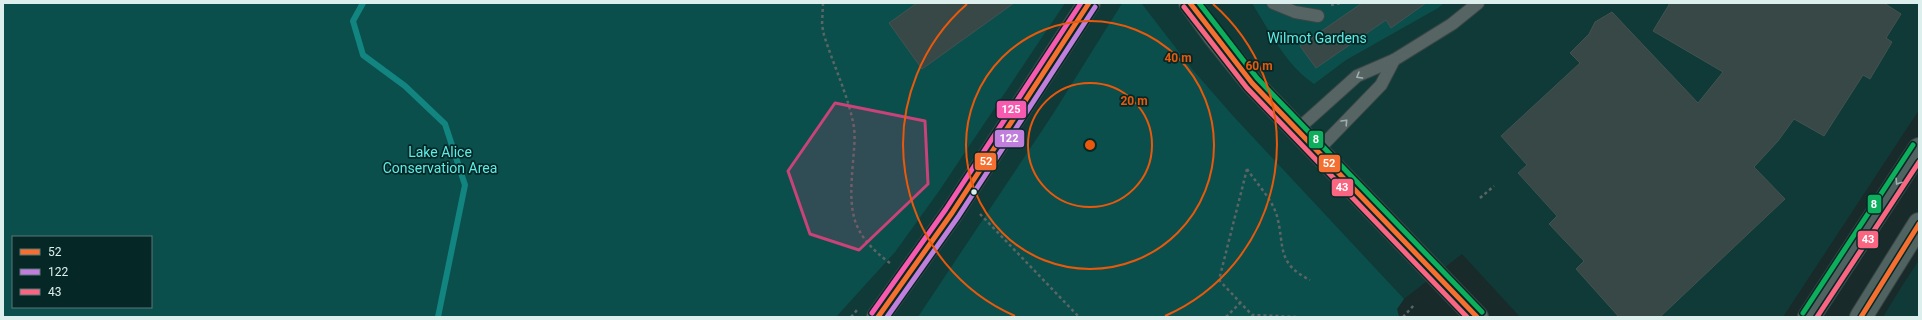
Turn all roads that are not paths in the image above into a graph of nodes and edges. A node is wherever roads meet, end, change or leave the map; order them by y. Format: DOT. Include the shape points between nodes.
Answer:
graph roads {
  1 [pos="1088,3"];
  2 [pos="1190,3"];
  3 [pos="1273,3"];
  4 [pos="1478,3"];
  5 [pos="1318,16"];
  6 [pos="1394,60"];
  7 [pos="1298,129"];
  8 [pos="1919,149"];
  9 [pos="1318,150"];
  10 [pos="1919,224"];
  11 [pos="878,317"];
  12 [pos="1476,317"];
  13 [pos="1809,317"];
  14 [pos="1860,317"];
  1 -- 11 [label="street" via="952,213"];
  2 -- 7 [label="street" via="1252,83"];
  3 -- 5 [label="lane" via="1295,12"];
  4 -- 6 [label="lane" via="1452,24"];
  6 -- 7 [label="lane, one-way" via="1357,76"];
  9 -- 6 [label="lane, one-way" via="1381,84"];
  7 -- 9 [label="street"];
  8 -- 13 [label="main road, one-way"];
  9 -- 12 [label="street"];
  10 -- 14 [label="main road"];
}
